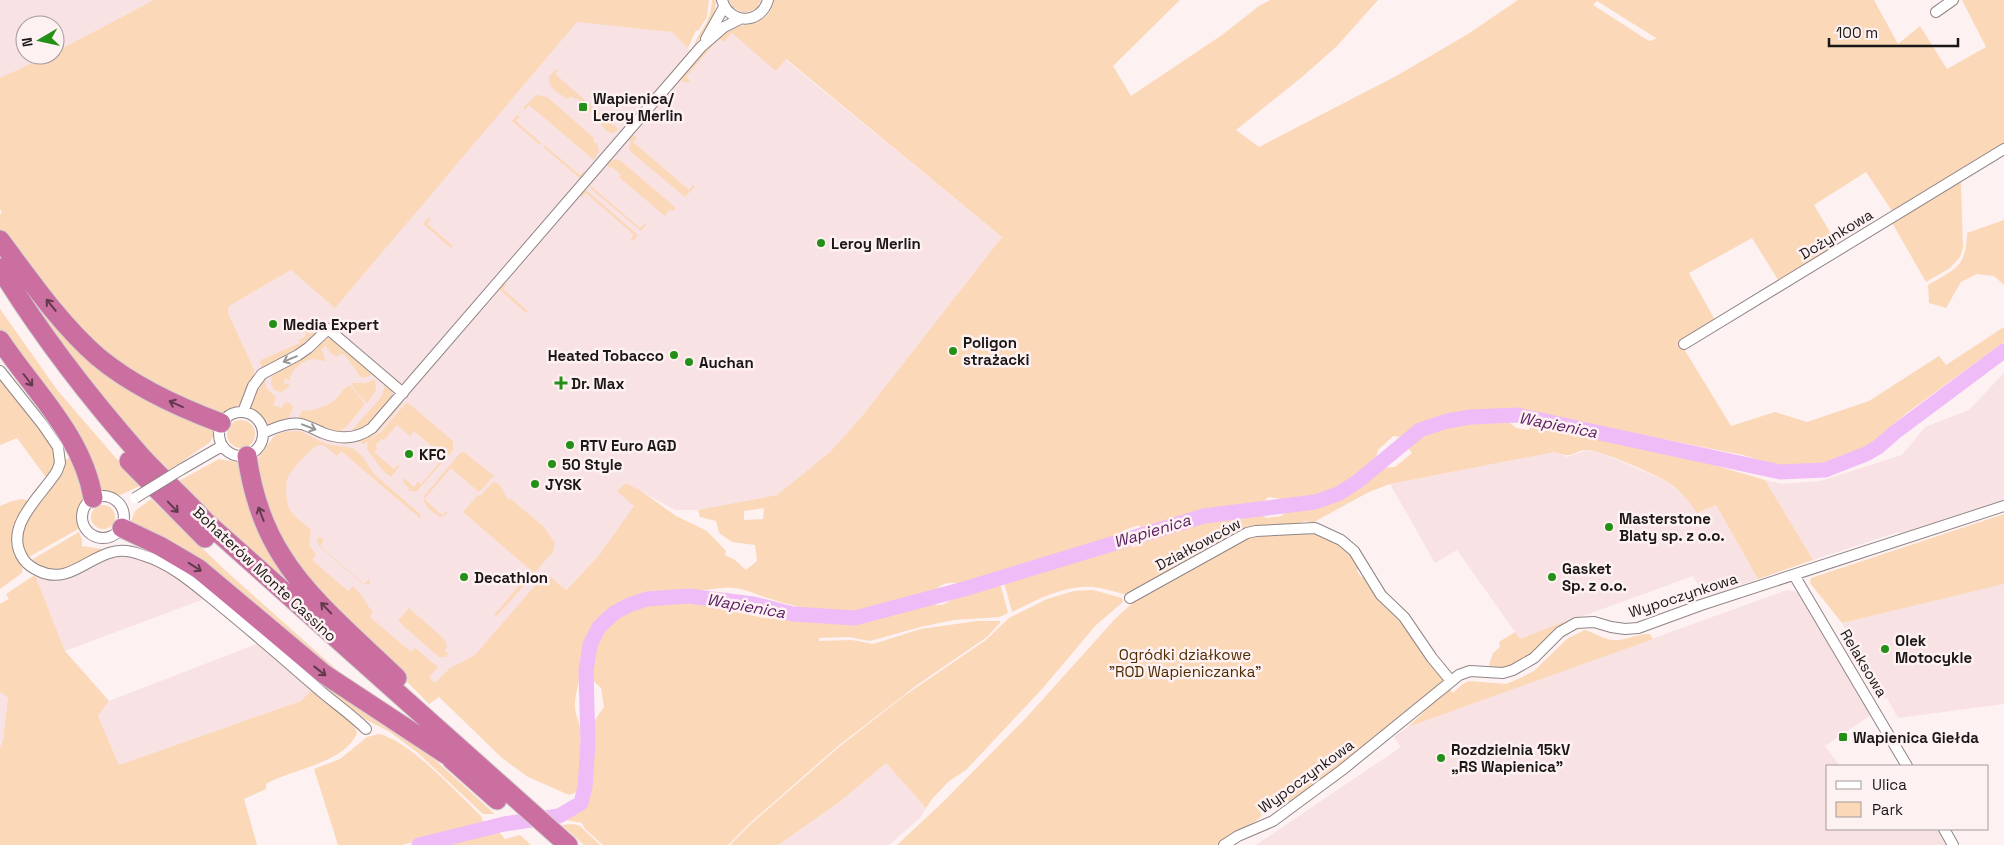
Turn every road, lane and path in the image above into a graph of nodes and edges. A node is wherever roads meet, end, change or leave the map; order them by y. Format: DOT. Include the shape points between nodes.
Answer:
graph roads {
  1 [pos="768,0"];
  2 [pos="1953,0"];
  3 [pos="723,3"];
  4 [pos="1936,12"];
  5 [pos="740,19"];
  6 [pos="701,47"];
  7 [pos="2004,149"];
  8 [pos="0,240"];
  9 [pos="0,268"];
  10 [pos="0,292"];
  11 [pos="0,340"];
  12 [pos="1684,344"];
  13 [pos="0,371"];
  14 [pos="403,392"];
  15 [pos="243,412"];
  16 [pos="221,423"];
  17 [pos="263,433"];
  18 [pos="222,446"];
  19 [pos="247,456"];
  20 [pos="92,498"];
  21 [pos="122,506"];
  22 [pos="2004,506"];
  23 [pos="122,528"];
  24 [pos="1794,575"];
  25 [pos="1130,598"];
  26 [pos="1451,681"];
  27 [pos="366,729"];
  28 [pos="447,755"];
  29 [pos="476,763"];
  30 [pos="1906,765"];
  31 [pos="1945,830"];
  32 [pos="545,836"];
  33 [pos="568,845"];
  34 [pos="1224,845"];
  35 [pos="1954,845"];
  1 -- 5 [label="street" via="762,13"];
  2 -- 4 [label="street"];
  3 -- 5 [label="street" via="733,17"];
  3 -- 6 [label="street"];
  5 -- 6 [label="street" via="724,27"];
  6 -- 14 [label="street"];
  7 -- 12 [label="street, Dożynkowa"];
  16 -- 8 [label="highway, one-way" via="141,387 98,356 68,325"];
  9 -- 29 [label="highway, Bohaterów Monte Cassino" via="84,389 143,458 205,521"];
  10 -- 28 [label="highway, Bohaterów Monte Cassino, one-way" via="74,396 134,467 196,530"];
  11 -- 20 [label="highway, one-way" via="68,435 87,473"];
  13 -- 27 [label="street" via="53,439 60,455 58,471 22,519 18,531 20,552 30,567 50,574 68,574 118,551 144,555 162,563 197,587"];
  14 -- 15 [label="street, one-way" via="328,329 298,355 262,374 253,386"];
  17 -- 14 [label="street, one-way" via="284,425 300,424 335,437 352,438 372,428"];
  15 -- 16 [label="street" via="227,416"];
  15 -- 17 [label="street" via="260,422"];
  16 -- 18 [label="street" via="218,435"];
  17 -- 19 [label="street" via="257,450"];
  18 -- 19 [label="street" via="235,456"];
  18 -- 21 [label="street, bridge"];
  29 -- 19 [label="highway, one-way" via="418,699 304,585 282,557 257,502"];
  20 -- 21 [label="street" via="105,495"];
  20 -- 23 [label="street" via="83,509 86,529 97,537 111,537"];
  21 -- 23 [label="street" via="125,517"];
  22 -- 24 [label="street, Wypoczynkowa"];
  23 -- 28 [label="highway, one-way" via="199,569 324,674"];
  24 -- 26 [label="street, Wypoczynkowa" via="1638,628 1576,622 1560,632 1534,658 1513,670 1503,673 1470,671"];
  24 -- 30 [label="street, Relaksowa"];
  25 -- 26 [label="street, Działkowców" via="1247,533 1315,528 1333,535 1354,551 1381,595 1404,617"];
  26 -- 34 [label="street, Wypoczynkowa" via="1342,770 1273,820"];
  28 -- 32 [label="highway, Bohaterów Monte Cassino" via="503,805"];
  29 -- 32 [label="highway, Bohaterów Monte Cassino" via="524,806"];
  31 -- 35 [label="street"];
  32 -- 33 [label="highway, Bohaterów Monte Cassino"];
}
